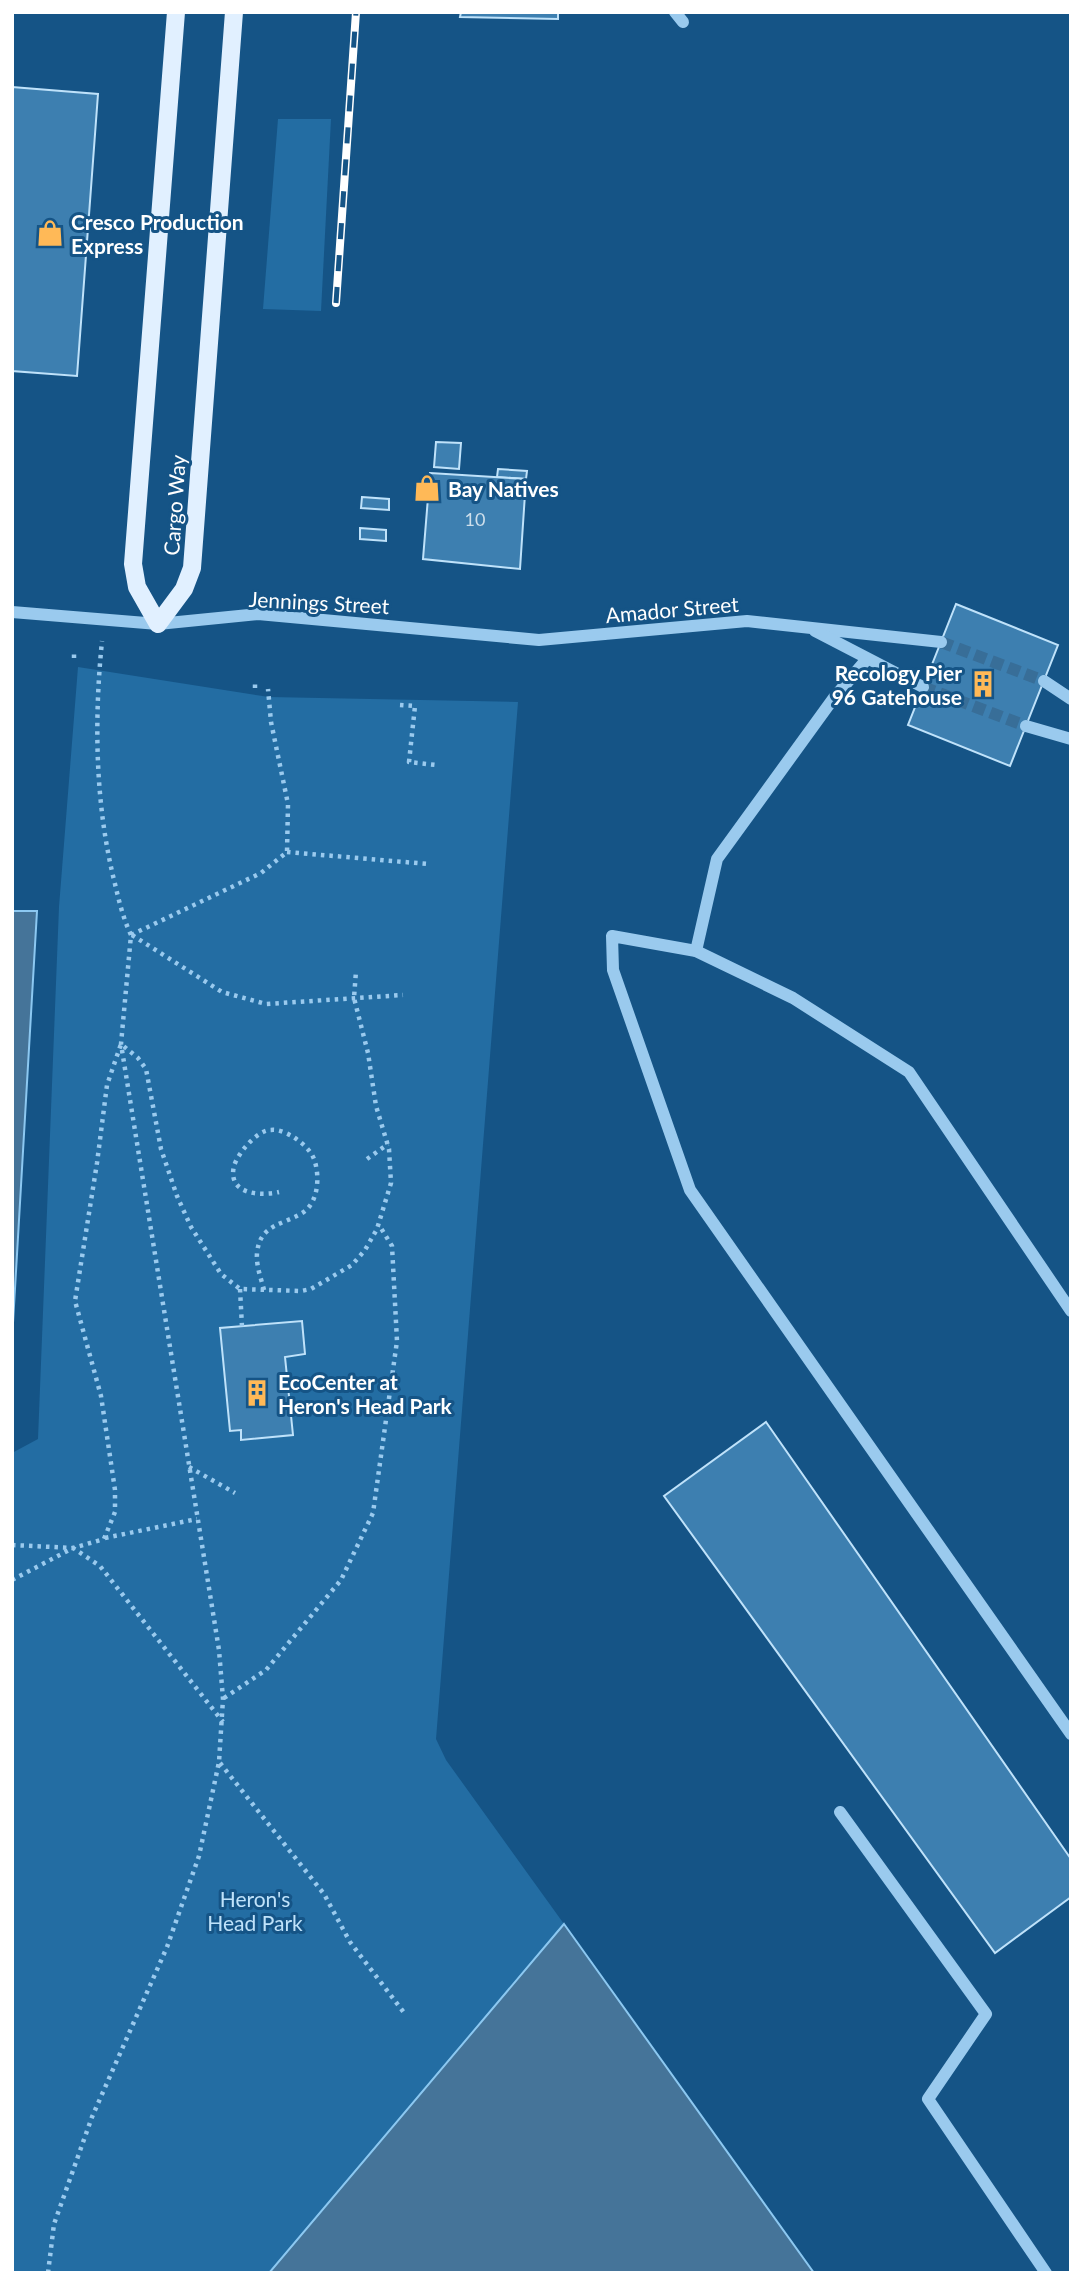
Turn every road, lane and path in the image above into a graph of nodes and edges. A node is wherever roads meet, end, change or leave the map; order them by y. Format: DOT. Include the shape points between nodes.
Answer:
graph roads {
  1 [pos="176,12"];
  2 [pos="234,12"];
  3 [pos="12,612"];
  4 [pos="104,620"];
  5 [pos="158,624"];
  6 [pos="808,628"];
  7 [pos="539,640"];
  8 [pos="941,642"];
  9 [pos="74,650"];
  10 [pos="74,658"];
  11 [pos="867,659"];
  12 [pos="255,681"];
  13 [pos="1044,681"];
  14 [pos="923,687"];
  15 [pos="255,688"];
  16 [pos="268,690"];
  17 [pos="1071,699"];
  18 [pos="400,705"];
  19 [pos="1026,726"];
  20 [pos="1071,739"];
  21 [pos="436,765"];
  22 [pos="287,852"];
  23 [pos="428,864"];
  24 [pos="131,935"];
  25 [pos="696,951"];
  26 [pos="356,971"];
  27 [pos="402,995"];
  28 [pos="354,998"];
  29 [pos="121,1044"];
  30 [pos="388,1144"];
  31 [pos="367,1159"];
  32 [pos="279,1192"];
  33 [pos="379,1225"];
  34 [pos="240,1289"];
  35 [pos="264,1290"];
  36 [pos="1071,1311"];
  37 [pos="242,1327"];
  38 [pos="189,1467"];
  39 [pos="235,1493"];
  40 [pos="197,1519"];
  41 [pos="104,1539"];
  42 [pos="12,1545"];
  43 [pos="73,1548"];
  44 [pos="12,1580"];
  45 [pos="223,1699"];
  46 [pos="223,1722"];
  47 [pos="1071,1734"];
  48 [pos="219,1762"];
  49 [pos="840,1812"];
  50 [pos="405,2014"];
  51 [pos="48,2273"];
  52 [pos="1046,2273"];
  1 -- 5 [label="main road, Cargo Way" via="133,564 137,587"];
  2 -- 5 [label="main road, Cargo Way" via="192,568 184,589"];
  3 -- 4 [label="street, Jennings Street"];
  4 -- 5 [label="street, Jennings Street"];
  4 -- 24 [label="path" via="98,703 100,799 108,857"];
  5 -- 7 [label="street, Jennings Street" via="258,614"];
  6 -- 7 [label="street, Amador Street" via="747,621"];
  6 -- 8 [label="street, Amador Street"];
  6 -- 11 [label="street, Amador Street"];
  9 -- 10 [label="path"];
  11 -- 14 [label="street, Amador Street"];
  11 -- 25 [label="street" via="717,859"];
  12 -- 15 [label="path"];
  13 -- 17 [label="street"];
  16 -- 22 [label="path" via="288,804"];
  18 -- 21 [label="path" via="415,706 409,762"];
  19 -- 20 [label="street"];
  22 -- 23 [label="path"];
  22 -- 24 [label="path" via="261,873"];
  24 -- 28 [label="path" via="222,992 266,1004"];
  24 -- 29 [label="path"];
  25 -- 36 [label="street" via="793,998 909,1072"];
  25 -- 47 [label="street" via="612,936 613,970 690,1190"];
  26 -- 28 [label="path"];
  27 -- 28 [label="path"];
  28 -- 30 [label="path"];
  29 -- 34 [label="path" via="146,1069 161,1149 191,1227 221,1274"];
  29 -- 38 [label="path"];
  29 -- 41 [label="path" via="107,1085 75,1301 101,1396 115,1490 115,1512"];
  30 -- 31 [label="path"];
  30 -- 33 [label="path" via="391,1183"];
  32 -- 35 [label="path" via="248,1193 234,1174 237,1159 265,1131 291,1136 309,1151 317,1179 311,1205 304,1213 278,1223 260,1239 257,1266"];
  33 -- 35 [label="path" via="352,1265 327,1281 301,1290"];
  33 -- 45 [label="path" via="392,1246 397,1341 373,1513 341,1580 266,1670"];
  34 -- 35 [label="path"];
  34 -- 37 [label="path"];
  38 -- 39 [label="path"];
  38 -- 40 [label="path"];
  40 -- 41 [label="path"];
  40 -- 45 [label="path"];
  41 -- 43 [label="path"];
  42 -- 43 [label="path"];
  43 -- 44 [label="path"];
  43 -- 46 [label="path" via="100,1566"];
  45 -- 46 [label="path"];
  46 -- 48 [label="path"];
  48 -- 50 [label="path" via="324,1894 350,1942"];
  48 -- 51 [label="path" via="199,1856 167,1947 88,2129 54,2224"];
  49 -- 52 [label="street" via="986,2014 928,2099"];
}
